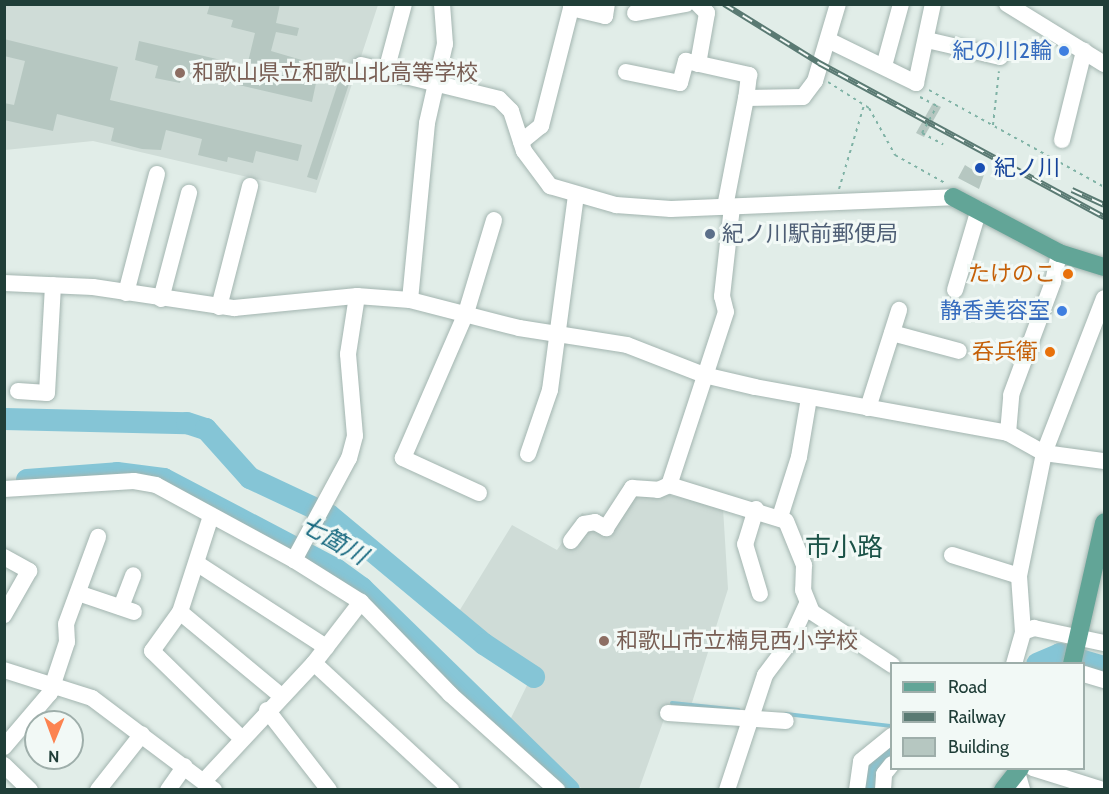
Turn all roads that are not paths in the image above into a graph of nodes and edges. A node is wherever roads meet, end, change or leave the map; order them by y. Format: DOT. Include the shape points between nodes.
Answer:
graph roads {
  1 [pos="404,4"];
  2 [pos="442,4"];
  3 [pos="607,4"];
  4 [pos="686,4"];
  5 [pos="698,4"];
  6 [pos="838,4"];
  7 [pos="901,4"];
  8 [pos="933,4"];
  9 [pos="1007,4"];
  10 [pos="635,13"];
  11 [pos="830,40"];
  12 [pos="927,40"];
  13 [pos="1084,51"];
  14 [pos="1000,57"];
  15 [pos="698,64"];
  16 [pos="1104,64"];
  17 [pos="361,65"];
  18 [pos="884,66"];
  19 [pos="386,71"];
  20 [pos="626,72"];
  21 [pos="437,82"];
  22 [pos="746,98"];
  23 [pos="1062,140"];
  24 [pos="522,142"];
  25 [pos="158,174"];
  26 [pos="250,186"];
  27 [pos="189,193"];
  28 [pos="576,195"];
  29 [pos="953,197"];
  30 [pos="728,207"];
  31 [pos="979,209"];
  32 [pos="494,220"];
  33 [pos="1059,253"];
  34 [pos="1104,267"];
  35 [pos="4,283"];
  36 [pos="53,285"];
  37 [pos="956,290"];
  38 [pos="126,293"];
  39 [pos="357,296"];
  40 [pos="1104,298"];
  41 [pos="161,299"];
  42 [pos="410,300"];
  43 [pos="219,307"];
  44 [pos="899,310"];
  45 [pos="466,313"];
  46 [pos="556,331"];
  47 [pos="892,333"];
  48 [pos="959,351"];
  49 [pos="704,375"];
  50 [pos="18,392"];
  51 [pos="809,398"];
  52 [pos="868,408"];
  53 [pos="1008,433"];
  54 [pos="1044,453"];
  55 [pos="528,454"];
  56 [pos="1104,461"];
  57 [pos="669,485"];
  58 [pos="4,489"];
  59 [pos="479,493"];
  60 [pos="756,510"];
  61 [pos="211,516"];
  62 [pos="780,517"];
  63 [pos="1104,523"];
  64 [pos="98,537"];
  65 [pos="571,541"];
  66 [pos="298,554"];
  67 [pos="952,555"];
  68 [pos="4,557"];
  69 [pos="198,564"];
  70 [pos="133,575"];
  71 [pos="1018,576"];
  72 [pos="78,592"];
  73 [pos="760,594"];
  74 [pos="361,602"];
  75 [pos="807,604"];
  76 [pos="180,612"];
  77 [pos="4,615"];
  78 [pos="1023,632"];
  79 [pos="1104,643"];
  80 [pos="327,646"];
  81 [pos="1075,649"];
  82 [pos="1014,662"];
  83 [pos="314,663"];
  84 [pos="890,664"];
  85 [pos="4,670"];
  86 [pos="1085,675"];
  87 [pos="1104,680"];
  88 [pos="52,685"];
  89 [pos="281,696"];
  90 [pos="267,710"];
  91 [pos="668,713"];
  92 [pos="754,714"];
  93 [pos="786,721"];
  94 [pos="142,734"];
  95 [pos="890,737"];
  96 [pos="241,738"];
  97 [pos="4,747"];
  98 [pos="4,765"];
  99 [pos="185,766"];
  100 [pos="890,767"];
  101 [pos="1023,775"];
  102 [pos="209,785"];
  103 [pos="30,789"];
  104 [pos="98,789"];
  105 [pos="168,789"];
  106 [pos="329,789"];
  107 [pos="451,789"];
  108 [pos="557,789"];
  109 [pos="727,789"];
  110 [pos="857,789"];
  111 [pos="883,789"];
  112 [pos="1003,789"];
  113 [pos="1103,789"];
  1 -- 19 [label="street"];
  2 -- 21 [label="street" via="445,44"];
  3 -- 24 [label="street" via="605,16 571,8 541,126"];
  4 -- 10 [label="street"];
  5 -- 15 [label="street" via="707,13"];
  6 -- 11 [label="street"];
  7 -- 18 [label="street"];
  8 -- 12 [label="street"];
  9 -- 13 [label="street"];
  11 -- 18 [label="street"];
  11 -- 22 [label="street" via="803,97 786,101"];
  12 -- 14 [label="street"];
  12 -- 18 [label="street" via="915,88"];
  13 -- 16 [label="street"];
  13 -- 23 [label="street"];
  15 -- 20 [label="street" via="686,61 680,83"];
  15 -- 22 [label="street" via="749,75"];
  17 -- 19 [label="street"];
  19 -- 21 [label="street"];
  21 -- 24 [label="street" via="499,99 511,111"];
  21 -- 42 [label="street" via="428,123"];
  22 -- 30 [label="street"];
  24 -- 28 [label="street" via="544,181"];
  25 -- 38 [label="street"];
  26 -- 43 [label="street"];
  27 -- 41 [label="street"];
  28 -- 30 [label="street" via="636,208"];
  28 -- 46 [label="street"];
  29 -- 30 [label="street"];
  29 -- 31 [label="main road"];
  30 -- 49 [label="street" via="722,296 726,312"];
  31 -- 33 [label="main road"];
  31 -- 37 [label="street"];
  32 -- 45 [label="street"];
  33 -- 34 [label="main road"];
  33 -- 53 [label="street" via="1053,282 1011,395"];
  35 -- 36 [label="street"];
  36 -- 38 [label="street"];
  36 -- 50 [label="street" via="47,393"];
  38 -- 41 [label="street"];
  39 -- 42 [label="street"];
  39 -- 43 [label="street" via="267,308"];
  39 -- 66 [label="street" via="348,354 355,436 349,458"];
  40 -- 54 [label="street"];
  41 -- 43 [label="street"];
  42 -- 45 [label="street"];
  44 -- 47 [label="street"];
  45 -- 46 [label="street" via="519,328"];
  45 -- 59 [label="street" via="403,458"];
  46 -- 49 [label="street" via="627,345"];
  46 -- 55 [label="street" via="543,420"];
  47 -- 48 [label="street"];
  47 -- 52 [label="street"];
  49 -- 51 [label="street"];
  49 -- 57 [label="street"];
  51 -- 52 [label="street"];
  51 -- 62 [label="street" via="799,457"];
  52 -- 53 [label="street"];
  53 -- 54 [label="street"];
  54 -- 56 [label="street"];
  54 -- 71 [label="street"];
  57 -- 60 [label="street"];
  57 -- 65 [label="street" via="658,490 632,488 606,528 596,522 584,524"];
  58 -- 61 [label="street" via="134,481 174,492"];
  60 -- 62 [label="street"];
  60 -- 73 [label="street" via="745,544"];
  61 -- 66 [label="street"];
  61 -- 69 [label="street"];
  62 -- 75 [label="street" via="797,543"];
  63 -- 81 [label="main road"];
  64 -- 72 [label="street"];
  66 -- 74 [label="street"];
  67 -- 71 [label="street"];
  68 -- 77 [label="street" via="29,572"];
  69 -- 76 [label="street"];
  69 -- 80 [label="street"];
  70 -- 72 [label="street" via="128,609"];
  71 -- 78 [label="street"];
  72 -- 88 [label="street"];
  74 -- 80 [label="street"];
  74 -- 108 [label="street" via="450,694"];
  75 -- 84 [label="street" via="844,637"];
  75 -- 92 [label="street" via="789,643 765,675"];
  76 -- 89 [label="street"];
  76 -- 96 [label="street" via="152,651"];
  78 -- 81 [label="street" via="1060,630"];
  78 -- 82 [label="street"];
  79 -- 81 [label="street"];
  80 -- 83 [label="street"];
  83 -- 89 [label="street"];
  83 -- 107 [label="street"];
  85 -- 88 [label="street"];
  86 -- 87 [label="street"];
  88 -- 94 [label="street" via="92,698"];
  88 -- 97 [label="street"];
  89 -- 90 [label="street"];
  90 -- 96 [label="street"];
  90 -- 106 [label="street"];
  91 -- 92 [label="street"];
  92 -- 93 [label="street"];
  92 -- 109 [label="street"];
  94 -- 99 [label="street"];
  94 -- 104 [label="street"];
  95 -- 110 [label="street" via="861,761"];
  96 -- 102 [label="street"];
  98 -- 103 [label="street"];
  99 -- 102 [label="street"];
  99 -- 105 [label="street"];
  100 -- 111 [label="street"];
  101 -- 112 [label="main road"];
  101 -- 113 [label="street"];
}
